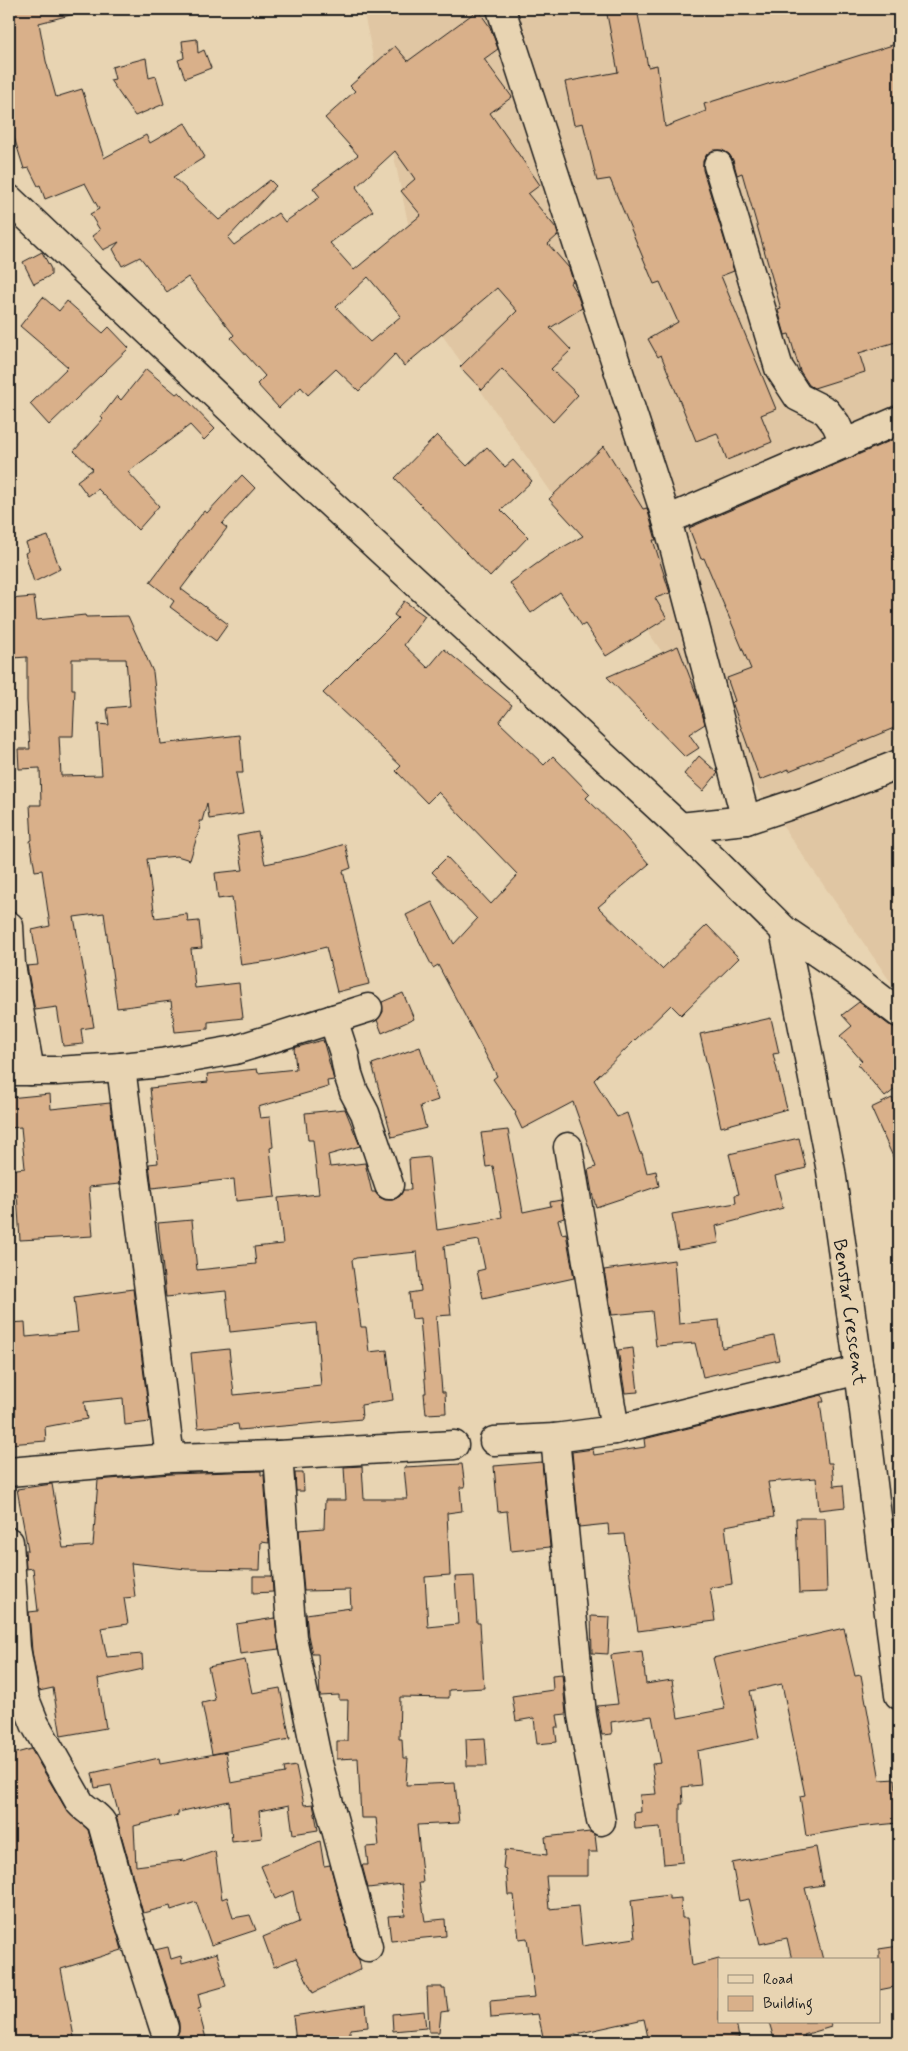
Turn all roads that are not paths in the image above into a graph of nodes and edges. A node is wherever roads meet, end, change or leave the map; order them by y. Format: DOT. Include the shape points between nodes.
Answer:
graph roads {
  1 [pos="501,9"];
  2 [pos="718,165"];
  3 [pos="9,199"];
  4 [pos="899,420"];
  5 [pos="845,444"];
  6 [pos="668,520"];
  7 [pos="899,764"];
  8 [pos="746,820"];
  9 [pos="680,827"];
  10 [pos="9,926"];
  11 [pos="784,930"];
  12 [pos="368,1008"];
  13 [pos="899,1013"];
  14 [pos="333,1019"];
  15 [pos="121,1067"];
  16 [pos="19,1071"];
  17 [pos="568,1147"];
  18 [pos="388,1185"];
  19 [pos="859,1370"];
  20 [pos="615,1430"];
  21 [pos="555,1438"];
  22 [pos="494,1441"];
  23 [pos="454,1445"];
  24 [pos="278,1455"];
  25 [pos="170,1458"];
  26 [pos="9,1472"];
  27 [pos="9,1542"];
  28 [pos="899,1695"];
  29 [pos="601,1821"];
  30 [pos="368,1948"];
  31 [pos="164,2028"];
  1 -- 6 [label="street"];
  2 -- 5 [label="street" via="780,368 798,397 826,411"];
  3 -- 9 [label="street" via="305,480"];
  4 -- 5 [label="street"];
  5 -- 6 [label="street"];
  6 -- 8 [label="street"];
  7 -- 8 [label="street"];
  8 -- 9 [label="street"];
  9 -- 11 [label="street"];
  10 -- 16 [label="street"];
  11 -- 13 [label="street"];
  11 -- 19 [label="street, Benstar Crescent" via="831,1171"];
  12 -- 14 [label="street"];
  14 -- 15 [label="street" via="235,1050"];
  14 -- 18 [label="street" via="348,1074 365,1112"];
  15 -- 16 [label="street"];
  15 -- 25 [label="street"];
  17 -- 20 [label="street"];
  19 -- 20 [label="street"];
  19 -- 28 [label="street, Benstar Crescent"];
  20 -- 21 [label="street"];
  21 -- 22 [label="street"];
  21 -- 29 [label="street" via="582,1715"];
  23 -- 24 [label="street"];
  24 -- 25 [label="street"];
  24 -- 30 [label="street" via="292,1637 318,1763"];
  25 -- 26 [label="street"];
  27 -- 31 [label="street" via="16,1648 25,1699 34,1724 80,1803 102,1823"];
}
